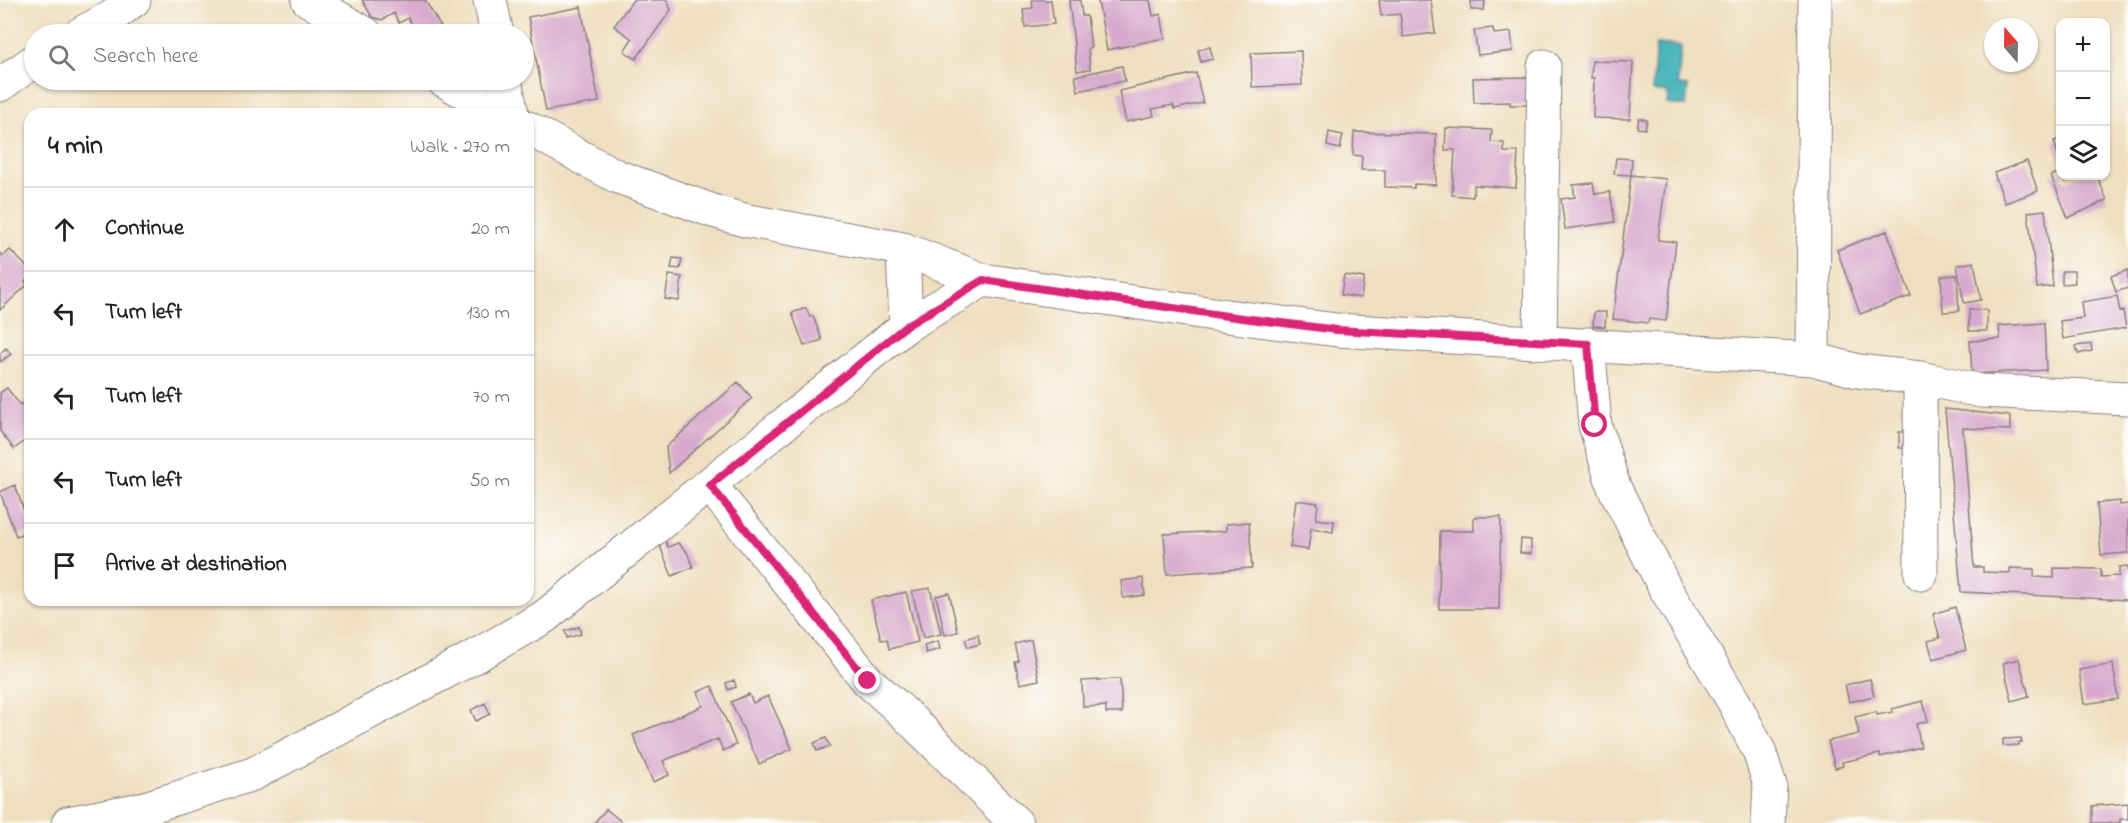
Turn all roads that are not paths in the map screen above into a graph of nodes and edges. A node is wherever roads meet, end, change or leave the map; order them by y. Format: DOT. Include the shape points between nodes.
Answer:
graph roads {
  1 [pos="134,0"];
  2 [pos="308,0"];
  3 [pos="490,0"];
  4 [pos="1815,0"];
  5 [pos="98,24"];
  6 [pos="349,24"];
  7 [pos="495,24"];
  8 [pos="1544,66"];
  9 [pos="24,68"];
  10 [pos="0,85"];
  11 [pos="461,90"];
  12 [pos="507,90"];
  13 [pos="492,108"];
  14 [pos="511,108"];
  15 [pos="534,131"];
  16 [pos="903,249"];
  17 [pos="983,280"];
  18 [pos="906,326"];
  19 [pos="1540,342"];
  20 [pos="1588,344"];
  21 [pos="1814,359"];
  22 [pos="1920,378"];
  23 [pos="2128,398"];
  24 [pos="710,485"];
  25 [pos="1921,574"];
  26 [pos="68,823"];
  27 [pos="1016,823"];
  28 [pos="1768,823"];
  1 -- 5 [label="street"];
  2 -- 6 [label="street"];
  3 -- 7 [label="street"];
  4 -- 21 [label="street"];
  8 -- 19 [label="street"];
  9 -- 10 [label="street"];
  11 -- 13 [label="street"];
  12 -- 14 [label="street"];
  15 -- 16 [label="street" via="616,176 712,211"];
  16 -- 17 [label="street"];
  16 -- 18 [label="street"];
  17 -- 18 [label="street"];
  17 -- 19 [label="street" via="1337,330"];
  18 -- 24 [label="street"];
  19 -- 20 [label="street"];
  20 -- 21 [label="street"];
  20 -- 28 [label="street" via="1595,425 1614,487 1665,588 1759,751 1770,784"];
  21 -- 22 [label="street" via="1858,371"];
  22 -- 23 [label="street" via="1981,391"];
  22 -- 25 [label="street"];
  24 -- 26 [label="street" via="544,616 295,752 253,774 142,809"];
  24 -- 27 [label="street" via="868,681"];
}
